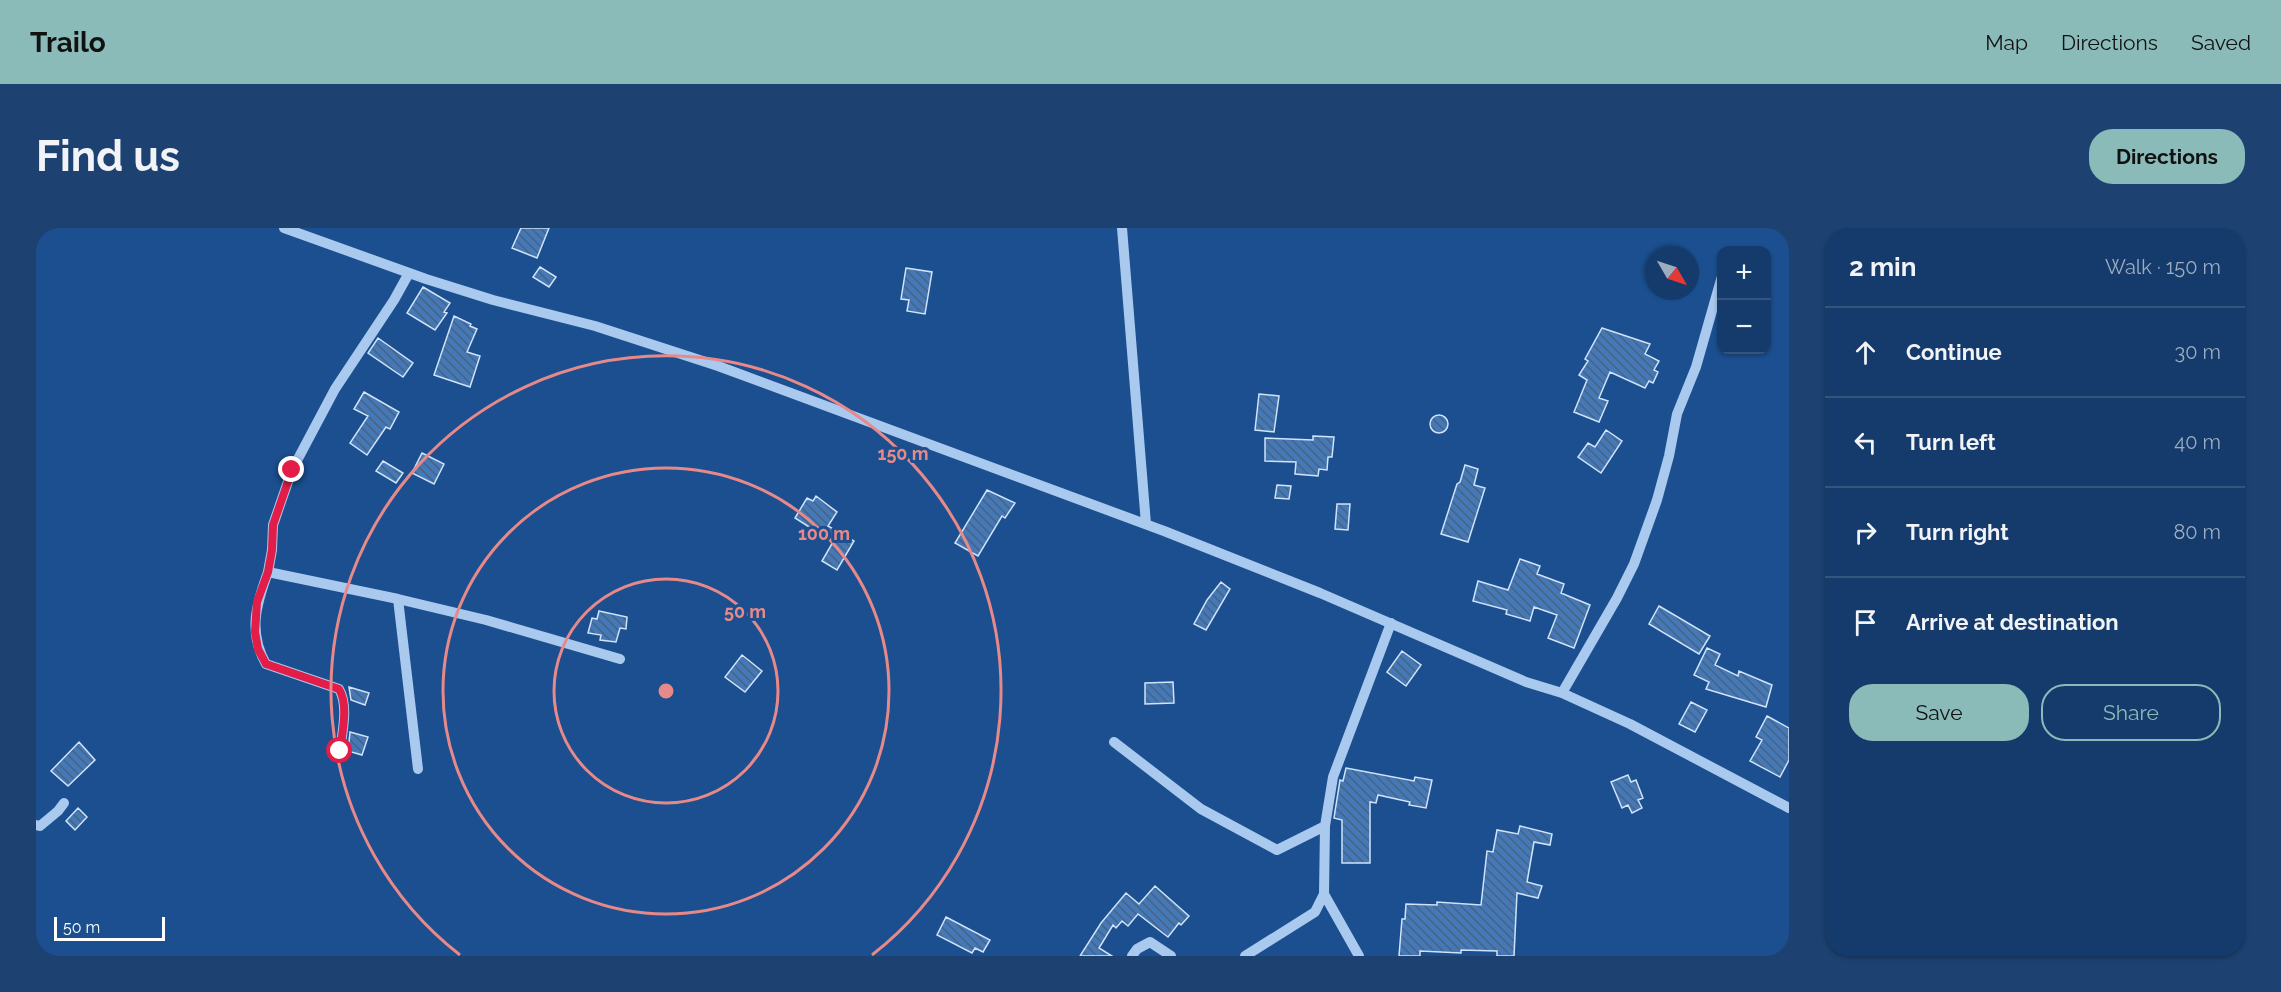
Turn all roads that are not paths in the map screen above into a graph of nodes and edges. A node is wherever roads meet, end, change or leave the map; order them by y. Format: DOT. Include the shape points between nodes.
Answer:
graph roads {
  1 [pos="284,228"];
  2 [pos="1122,228"];
  3 [pos="409,273"];
  4 [pos="1717,294"];
  5 [pos="1146,524"];
  6 [pos="268,572"];
  7 [pos="398,599"];
  8 [pos="1391,623"];
  9 [pos="620,658"];
  10 [pos="1562,693"];
  11 [pos="1114,742"];
  12 [pos="340,751"];
  13 [pos="418,769"];
  14 [pos="64,803"];
  15 [pos="1789,808"];
  16 [pos="36,825"];
  17 [pos="1325,826"];
  18 [pos="1324,894"];
  19 [pos="1132,956"];
  20 [pos="1171,956"];
  21 [pos="1245,956"];
  22 [pos="1359,956"];
  1 -- 3 [label="street"];
  2 -- 5 [label="street"];
  3 -- 5 [label="street" via="718,366"];
  3 -- 6 [label="street" via="335,388 292,470 273,525"];
  4 -- 10 [label="street" via="1696,367 1677,414 1658,500 1634,564"];
  5 -- 8 [label="street"];
  6 -- 7 [label="street"];
  6 -- 12 [label="street" via="257,602 258,649 266,664 339,689 343,695"];
  7 -- 9 [label="street"];
  7 -- 13 [label="street"];
  8 -- 10 [label="street" via="1526,682"];
  8 -- 17 [label="street" via="1333,777"];
  10 -- 15 [label="street" via="1630,724"];
  11 -- 17 [label="street" via="1201,809 1277,850"];
  14 -- 16 [label="street" via="40,826"];
  17 -- 18 [label="street"];
  18 -- 21 [label="street" via="1315,912"];
  18 -- 22 [label="street"];
  19 -- 20 [label="street" via="1150,942"];
}
